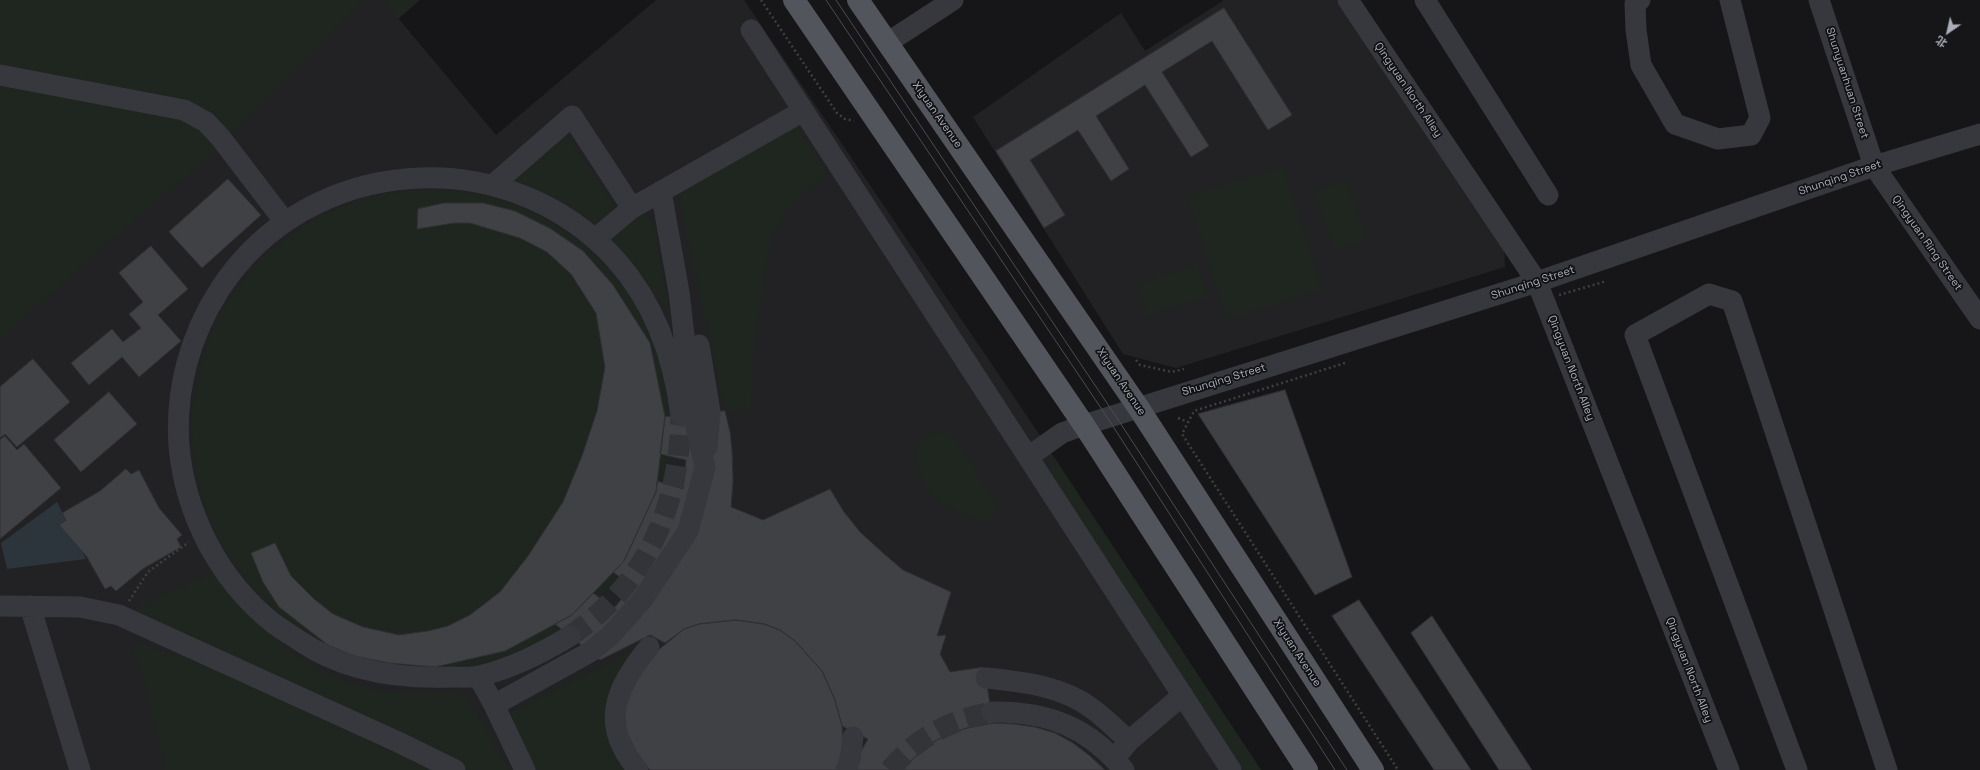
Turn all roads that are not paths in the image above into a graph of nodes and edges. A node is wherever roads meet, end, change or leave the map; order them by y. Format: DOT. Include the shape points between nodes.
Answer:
graph roads {
  1 [pos="794,0"];
  2 [pos="858,0"];
  3 [pos="954,0"];
  4 [pos="1348,0"];
  5 [pos="1425,0"];
  6 [pos="1640,0"];
  7 [pos="1730,0"];
  8 [pos="1819,0"];
  9 [pos="750,30"];
  10 [pos="887,43"];
  11 [pos="0,74"];
  12 [pos="803,112"];
  13 [pos="1980,134"];
  14 [pos="1874,166"];
  15 [pos="493,185"];
  16 [pos="662,191"];
  17 [pos="1548,195"];
  18 [pos="632,208"];
  19 [pos="285,222"];
  20 [pos="595,239"];
  21 [pos="1540,291"];
  22 [pos="1980,319"];
  23 [pos="1138,407"];
  24 [pos="681,416"];
  25 [pos="1084,425"];
  26 [pos="1028,457"];
  27 [pos="2,602"];
  28 [pos="30,606"];
  29 [pos="570,636"];
  30 [pos="649,647"];
  31 [pos="478,676"];
  32 [pos="986,678"];
  33 [pos="1183,695"];
  34 [pos="494,705"];
  35 [pos="853,736"];
  36 [pos="1130,741"];
  37 [pos="1119,765"];
  38 [pos="80,770"];
  39 [pos="455,770"];
  40 [pos="525,770"];
  41 [pos="638,770"];
  42 [pos="846,770"];
  43 [pos="1231,770"];
  44 [pos="1307,770"];
  45 [pos="1373,770"];
  46 [pos="1728,770"];
  47 [pos="1797,770"];
  48 [pos="1887,770"];
  1 -- 25 [label="main road"];
  2 -- 10 [label="main road, Xiyuan Avenue"];
  3 -- 10 [label="street"];
  4 -- 21 [label="street, Qingyuan North Alley"];
  5 -- 17 [label="street"];
  6 -- 7 [label="street" via="1635,4 1641,65 1675,124 1718,139 1751,135 1760,118"];
  8 -- 14 [label="street, Shunyuanhuan Street"];
  9 -- 12 [label="street"];
  10 -- 23 [label="main road, Xiyuan Avenue"];
  11 -- 19 [label="street" via="184,110 206,122 220,137"];
  12 -- 16 [label="street"];
  12 -- 26 [label="street"];
  13 -- 14 [label="street, Shunqing Street"];
  14 -- 21 [label="street, Shunqing Street"];
  14 -- 22 [label="street, Qingyuan Ring Street"];
  15 -- 18 [label="street" via="572,116"];
  15 -- 19 [label="street" via="439,177 384,181 332,196"];
  15 -- 20 [label="street" via="529,198 564,216"];
  16 -- 18 [label="street"];
  16 -- 34 [label="street" via="679,292 693,414 705,467 688,531 643,599 610,636 590,652"];
  18 -- 20 [label="street"];
  19 -- 31 [label="street" via="264,238 227,278 203,319 190,351 182,384 178,431 185,485 202,532 217,559 242,593 272,622 307,646 345,663 386,674 428,678"];
  20 -- 24 [label="street" via="633,282 658,325 677,385"];
  21 -- 23 [label="street, Shunqing Street"];
  21 -- 46 [label="street, Qingyuan North Alley"];
  23 -- 25 [label="street, Shunqing Street"];
  23 -- 45 [label="main road, Xiyuan Avenue"];
  25 -- 26 [label="street, Shunqing Street" via="1062,433"];
  25 -- 44 [label="main road"];
  26 -- 33 [label="street"];
  27 -- 28 [label="street"];
  28 -- 38 [label="street"];
  28 -- 39 [label="street" via="80,607 119,615"];
  29 -- 31 [label="street" via="524,660"];
  30 -- 41 [label="street" via="622,686 615,712 617,738"];
  31 -- 34 [label="street"];
  32 -- 36 [label="street" via="1024,682 1062,692 1094,710"];
  33 -- 36 [label="street"];
  33 -- 43 [label="street"];
  34 -- 40 [label="street"];
  35 -- 42 [label="street"];
  36 -- 37 [label="street"];
  36 -- 37 [label="street" via="1077,710 1049,702 991,707 1059,722 1095,741"];
  47 -- 48 [label="street" via="1635,335 1709,294 1732,301"];
}
